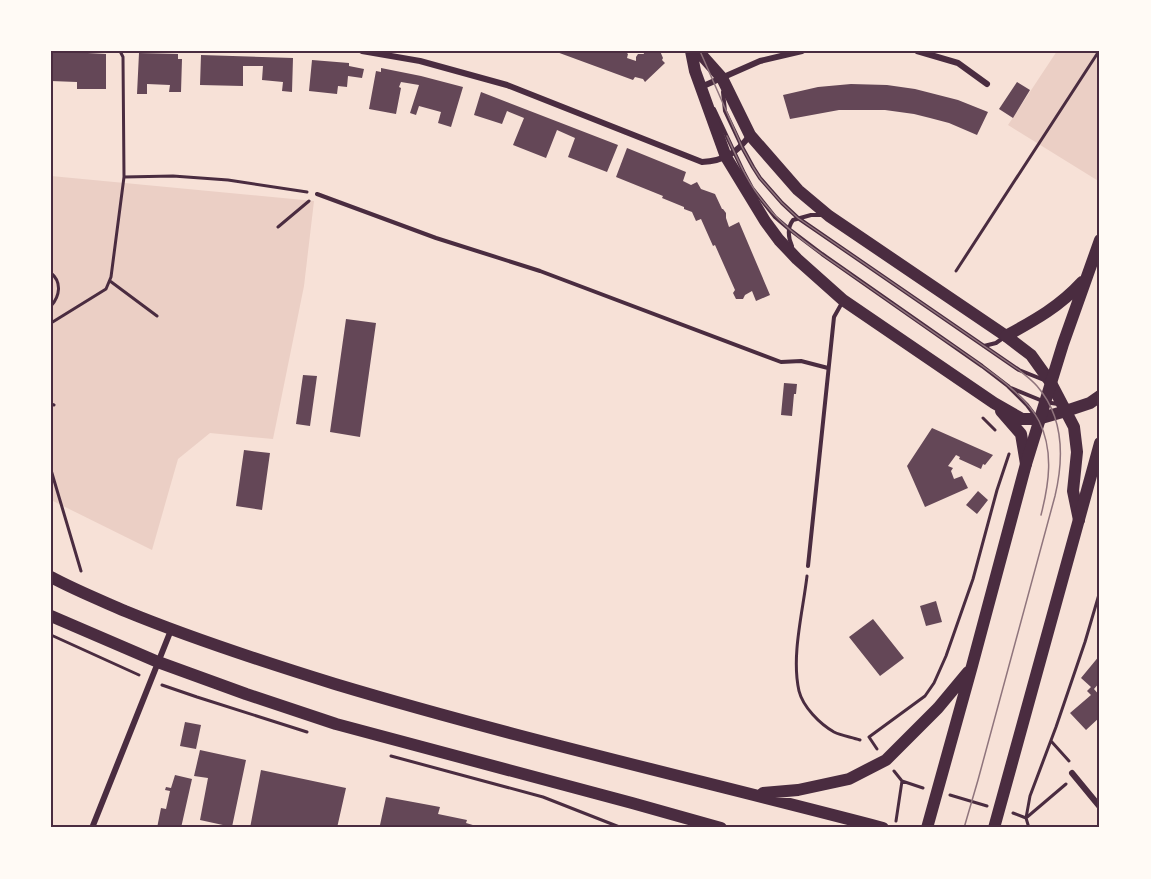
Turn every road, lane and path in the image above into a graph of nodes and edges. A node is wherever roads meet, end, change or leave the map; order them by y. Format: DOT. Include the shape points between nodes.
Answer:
graph roads {
  1 [pos="120,51"];
  2 [pos="362,51"];
  3 [pos="691,51"];
  4 [pos="698,51"];
  5 [pos="802,51"];
  6 [pos="917,51"];
  7 [pos="1099,51"];
  8 [pos="722,78"];
  9 [pos="987,84"];
  10 [pos="700,87"];
  11 [pos="750,135"];
  12 [pos="742,147"];
  13 [pos="730,154"];
  14 [pos="124,177"];
  15 [pos="317,194"];
  16 [pos="829,216"];
  17 [pos="798,218"];
  18 [pos="278,227"];
  19 [pos="789,229"];
  20 [pos="1100,240"];
  21 [pos="797,259"];
  22 [pos="956,271"];
  23 [pos="51,273"];
  24 [pos="1087,277"];
  25 [pos="110,281"];
  26 [pos="843,300"];
  27 [pos="51,306"];
  28 [pos="157,316"];
  29 [pos="51,323"];
  30 [pos="1006,336"];
  31 [pos="984,346"];
  32 [pos="828,368"];
  33 [pos="1051,383"];
  34 [pos="1008,386"];
  35 [pos="1100,396"];
  36 [pos="1046,402"];
  37 [pos="994,404"];
  38 [pos="1069,408"];
  39 [pos="983,418"];
  40 [pos="1039,420"];
  41 [pos="1000,435"];
  42 [pos="1100,443"];
  43 [pos="1010,450"];
  44 [pos="1026,464"];
  45 [pos="51,470"];
  46 [pos="1079,520"];
  47 [pos="808,566"];
  48 [pos="81,571"];
  49 [pos="51,577"];
  50 [pos="1100,591"];
  51 [pos="51,616"];
  52 [pos="171,630"];
  53 [pos="158,662"];
  54 [pos="972,666"];
  55 [pos="869,737"];
  56 [pos="860,740"];
  57 [pos="1051,741"];
  58 [pos="1072,773"];
  59 [pos="902,781"];
  60 [pos="753,794"];
  61 [pos="1100,807"];
  62 [pos="92,828"];
  63 [pos="721,828"];
  64 [pos="883,828"];
  65 [pos="894,828"];
  66 [pos="927,828"];
  67 [pos="994,828"];
  68 [pos="1029,828"];
  1 -- 14 [label="path"];
  2 -- 13 [label="street" via="420,61 507,85 702,162"];
  3 -- 10 [label="main road"];
  4 -- 8 [label="main road"];
  5 -- 8 [label="street" via="760,61"];
  6 -- 9 [label="street" via="958,63"];
  7 -- 22 [label="path"];
  8 -- 10 [label="street"];
  8 -- 11 [label="main road"];
  8 -- 12 [label="lane" via="725,111"];
  10 -- 13 [label="main road"];
  11 -- 12 [label="street"];
  11 -- 16 [label="main road" via="798,190"];
  12 -- 13 [label="street"];
  12 -- 17 [label="lane" via="760,178"];
  13 -- 19 [label="lane" via="769,209"];
  13 -- 21 [label="main road" via="765,221"];
  14 -- 15 [label="path" via="228,180"];
  14 -- 25 [label="path"];
  15 -- 18 [label="path"];
  15 -- 32 [label="lane" via="540,271 781,362 801,360"];
  16 -- 17 [label="lane"];
  16 -- 30 [label="main road"];
  17 -- 19 [label="lane"];
  17 -- 31 [label="lane"];
  19 -- 21 [label="lane"];
  19 -- 34 [label="lane"];
  20 -- 24 [label="main road"];
  21 -- 26 [label="main road"];
  23 -- 27 [label="path" via="56,277 59,292"];
  24 -- 30 [label="main road" via="1069,297"];
  24 -- 33 [label="main road"];
  25 -- 28 [label="path"];
  25 -- 29 [label="path" via="106,289"];
  26 -- 32 [label="lane" via="834,317"];
  26 -- 37 [label="main road"];
  30 -- 31 [label="lane"];
  30 -- 33 [label="main road" via="1031,354"];
  31 -- 33 [label="lane" via="1019,370"];
  32 -- 47 [label="lane"];
  33 -- 36 [label="main road"];
  33 -- 38 [label="main road"];
  34 -- 36 [label="lane"];
  34 -- 40 [label="lane"];
  35 -- 38 [label="main road"];
  36 -- 38 [label="lane"];
  36 -- 40 [label="main road"];
  37 -- 40 [label="main road" via="1022,419"];
  37 -- 44 [label="main road" via="1021,434"];
  38 -- 40 [label="main road"];
  38 -- 46 [label="main road" via="1076,440 1073,492"];
  39 -- 41 [label="path"];
  40 -- 44 [label="main road"];
  42 -- 46 [label="main road"];
  43 -- 55 [label="path" via="973,579 934,683 925,696"];
  44 -- 54 [label="main road"];
  45 -- 48 [label="path"];
  46 -- 67 [label="main road"];
  47 -- 56 [label="path" via="796,654 799,692 822,723 836,733"];
  49 -- 52 [label="main road"];
  50 -- 57 [label="path"];
  51 -- 53 [label="main road"];
  52 -- 53 [label="street"];
  52 -- 60 [label="main road" via="392,701"];
  53 -- 62 [label="street"];
  53 -- 63 [label="main road" via="336,724"];
  54 -- 60 [label="main road" via="938,708 886,760 849,779"];
  54 -- 66 [label="main road"];
  57 -- 58 [label="path" via="1074,767"];
  57 -- 68 [label="path" via="1030,796 1026,818"];
  58 -- 61 [label="street"];
  59 -- 65 [label="path"];
  60 -- 64 [label="main road"];
}
